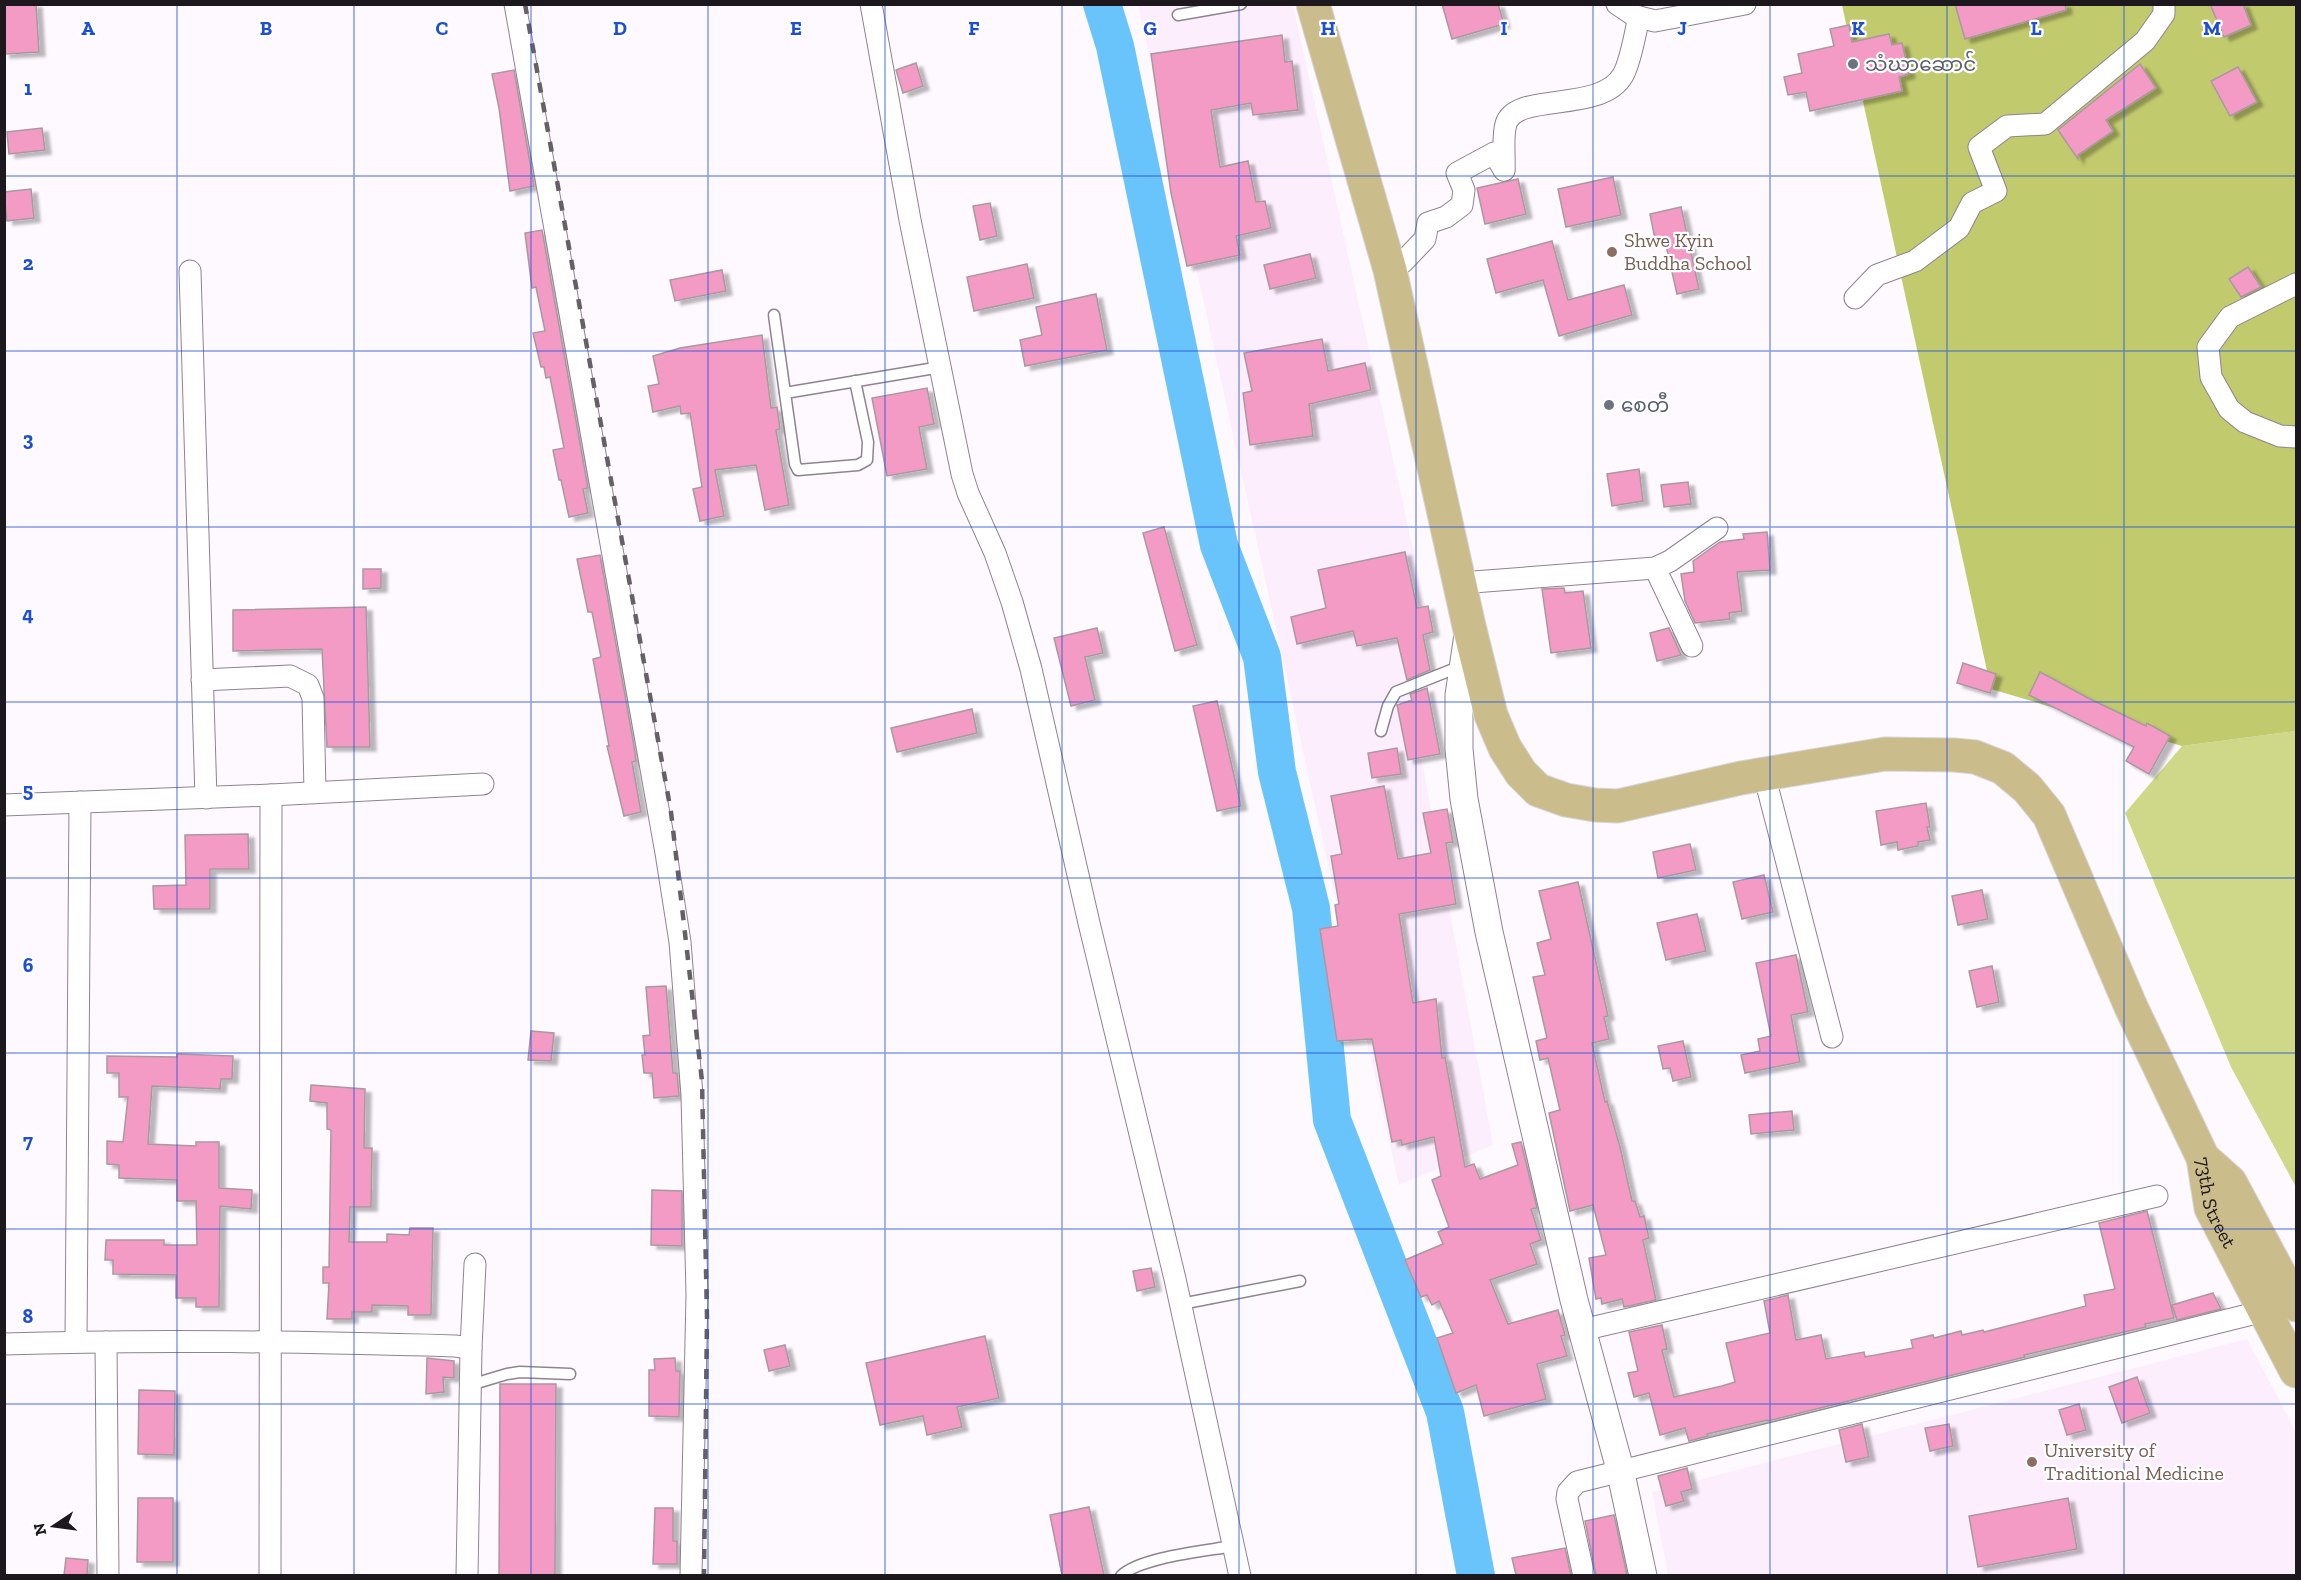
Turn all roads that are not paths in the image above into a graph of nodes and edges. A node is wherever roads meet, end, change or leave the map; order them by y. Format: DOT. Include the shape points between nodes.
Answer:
graph roads {
  1 [pos="515,4"];
  2 [pos="871,4"];
  3 [pos="1241,4"];
  4 [pos="1313,4"];
  5 [pos="1617,4"];
  6 [pos="1745,4"];
  7 [pos="2164,4"];
  8 [pos="1178,15"];
  9 [pos="1639,17"];
  10 [pos="1390,270"];
  11 [pos="190,271"];
  12 [pos="2296,284"];
  13 [pos="1855,298"];
  14 [pos="774,315"];
  15 [pos="941,367"];
  16 [pos="855,381"];
  17 [pos="785,393"];
  18 [pos="2296,437"];
  19 [pos="1717,528"];
  20 [pos="1655,568"];
  21 [pos="1460,583"];
  22 [pos="1470,626"];
  23 [pos="1692,646"];
  24 [pos="1464,664"];
  25 [pos="202,680"];
  26 [pos="1381,731"];
  27 [pos="1764,774"];
  28 [pos="483,784"];
  29 [pos="315,792"];
  30 [pos="271,795"];
  31 [pos="206,798"];
  32 [pos="80,802"];
  33 [pos="4,805"];
  34 [pos="1833,1037"];
  35 [pos="2203,1158"];
  36 [pos="2157,1196"];
  37 [pos="475,1264"];
  38 [pos="1300,1281"];
  39 [pos="1180,1304"];
  40 [pos="2296,1305"];
  41 [pos="2264,1311"];
  42 [pos="1582,1330"];
  43 [pos="76,1341"];
  44 [pos="106,1342"];
  45 [pos="271,1342"];
  46 [pos="4,1344"];
  47 [pos="471,1348"];
  48 [pos="2296,1371"];
  49 [pos="570,1374"];
  50 [pos="470,1385"];
  51 [pos="1620,1469"];
  52 [pos="1233,1546"];
  53 [pos="108,1575"];
  54 [pos="270,1575"];
  55 [pos="466,1575"];
  56 [pos="691,1575"];
  57 [pos="1121,1575"];
  58 [pos="1240,1575"];
  59 [pos="1584,1575"];
  60 [pos="1643,1575"];
  1 -- 56 [label="street" via="680,942 692,1095 697,1294"];
  2 -- 15 [label="street"];
  3 -- 8 [label="lane"];
  4 -- 10 [label="main road"];
  5 -- 9 [label="street"];
  6 -- 9 [label="street" via="1654,21"];
  7 -- 13 [label="street" via="2163,14 2145,41 2045,124 2007,126 1979,147 1996,191 1972,203 1959,228 1915,261 1877,275"];
  9 -- 10 [label="street" via="1624,74 1612,88 1593,97 1521,109 1511,115 1506,124 1504,170 1494,153 1457,173 1464,190 1462,205 1446,217 1428,223 1425,239"];
  10 -- 21 [label="main road"];
  11 -- 25 [label="street"];
  12 -- 18 [label="street" via="2230,317 2208,347 2211,377 2229,409 2245,422 2280,436"];
  14 -- 17 [label="lane"];
  15 -- 16 [label="lane"];
  15 -- 39 [label="street" via="962,474 995,553 1031,669"];
  16 -- 17 [label="lane"];
  16 -- 17 [label="lane" via="868,442 867,460 858,465 798,470"];
  19 -- 20 [label="street"];
  20 -- 21 [label="street"];
  20 -- 23 [label="street"];
  21 -- 22 [label="main road"];
  22 -- 24 [label="street"];
  22 -- 27 [label="main road" via="1491,715 1521,773 1538,790 1566,800 1618,806"];
  24 -- 26 [label="lane" via="1396,692"];
  24 -- 42 [label="street" via="1459,748 1464,799 1489,932"];
  25 -- 29 [label="street" via="290,676 308,685 313,698"];
  25 -- 31 [label="street"];
  27 -- 34 [label="street"];
  27 -- 35 [label="main road" via="1885,754 1954,755 1976,757 2003,768 2027,788 2049,815 2131,1007"];
  28 -- 29 [label="street"];
  29 -- 30 [label="street"];
  30 -- 31 [label="street"];
  30 -- 45 [label="street"];
  31 -- 32 [label="street"];
  32 -- 33 [label="street"];
  32 -- 43 [label="street"];
  35 -- 40 [label="main road, 73th Street" via="2230,1182"];
  35 -- 41 [label="main road, 73th Street" via="2211,1208"];
  36 -- 42 [label="street"];
  37 -- 47 [label="street"];
  38 -- 39 [label="lane"];
  39 -- 52 [label="street"];
  41 -- 48 [label="main road, 73th Street"];
  41 -- 51 [label="street"];
  42 -- 51 [label="street"];
  43 -- 44 [label="street"];
  43 -- 46 [label="street"];
  44 -- 45 [label="street"];
  44 -- 53 [label="street"];
  45 -- 47 [label="street"];
  45 -- 54 [label="street"];
  47 -- 50 [label="street"];
  49 -- 50 [label="lane" via="520,1372"];
  50 -- 55 [label="street"];
  51 -- 59 [label="street" via="1577,1482 1568,1492 1571,1525"];
  51 -- 60 [label="street"];
  52 -- 57 [label="lane" via="1155,1561"];
  52 -- 58 [label="street"];
}
